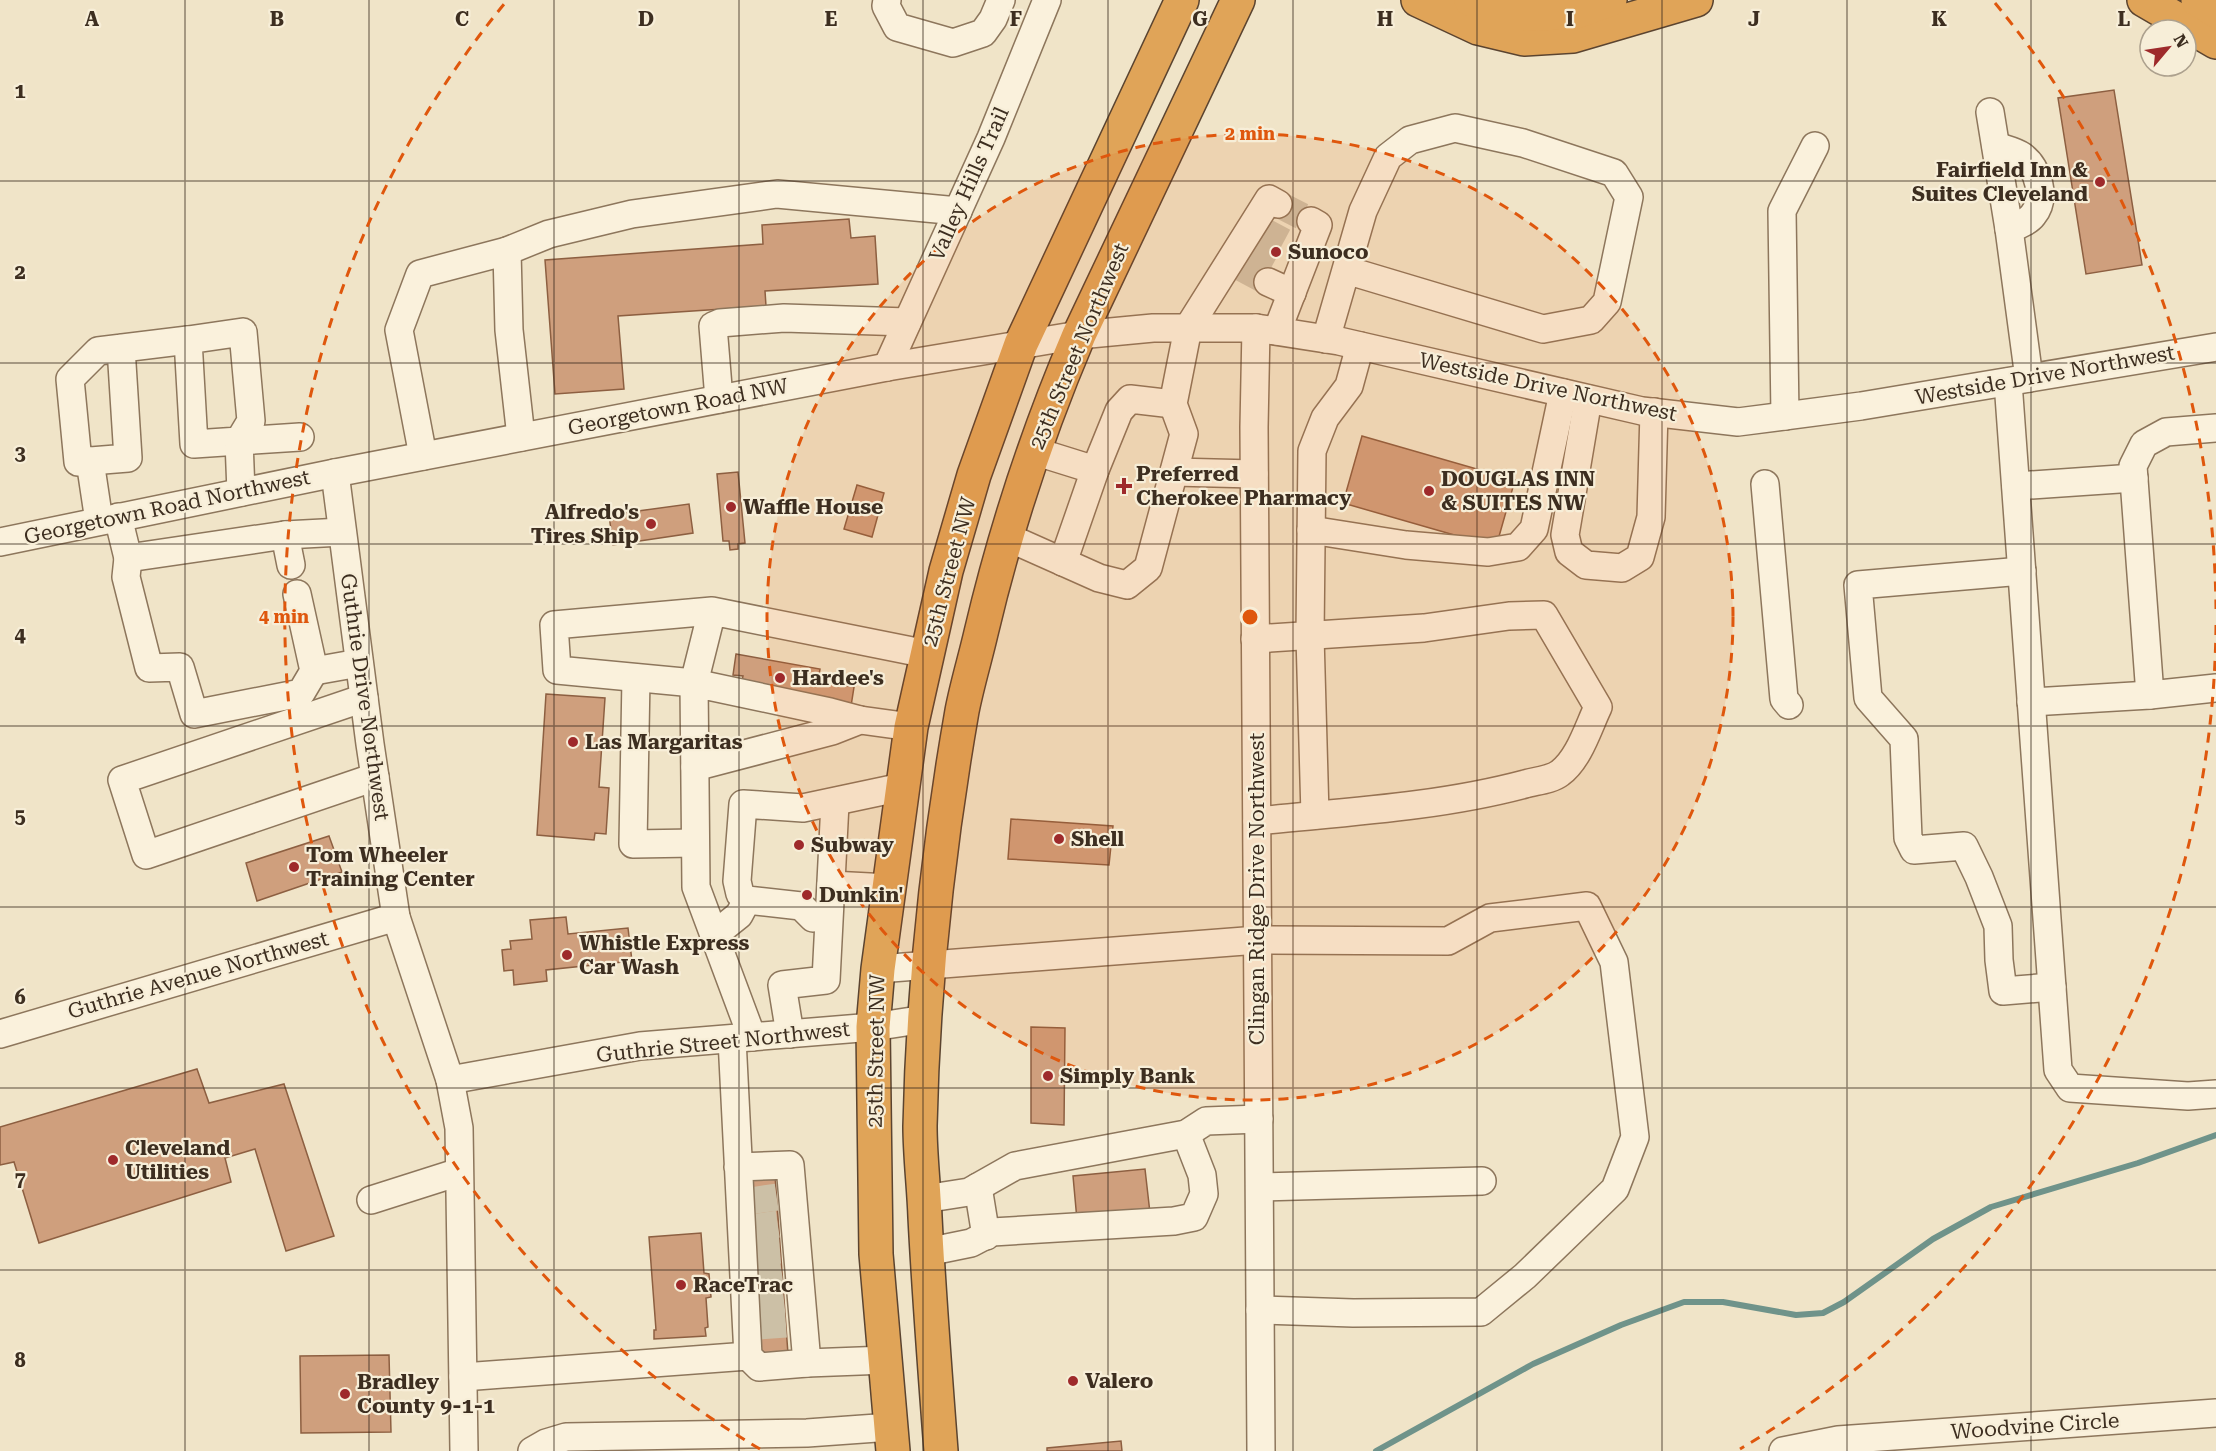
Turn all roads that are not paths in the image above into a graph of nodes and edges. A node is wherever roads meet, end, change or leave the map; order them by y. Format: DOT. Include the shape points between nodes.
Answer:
graph roads {
  1 [pos="887,0"];
  2 [pos="1001,0"];
  3 [pos="1047,0"];
  4 [pos="1182,0"];
  5 [pos="1238,0"];
  6 [pos="1418,0"];
  7 [pos="1471,0"];
  8 [pos="1610,0"];
  9 [pos="1696,0"];
  10 [pos="2145,0"];
  11 [pos="2198,0"];
  12 [pos="2216,11"];
  13 [pos="2216,42"];
  14 [pos="1990,112"];
  15 [pos="1815,146"];
  16 [pos="1996,146"];
  17 [pos="1278,204"];
  18 [pos="958,211"];
  19 [pos="1311,221"];
  20 [pos="2009,230"];
  21 [pos="507,251"];
  22 [pos="1346,270"];
  23 [pos="907,322"];
  24 [pos="1188,328"];
  25 [pos="1267,329"];
  26 [pos="1079,335"];
  27 [pos="1326,339"];
  28 [pos="188,340"];
  29 [pos="1021,344"];
  30 [pos="1360,346"];
  31 [pos="2216,347"];
  32 [pos="121,348"];
  33 [pos="887,367"];
  34 [pos="2019,380"];
  35 [pos="1576,396"];
  36 [pos="719,399"];
  37 [pos="1173,404"];
  38 [pos="1654,412"];
  39 [pos="1785,416"];
  40 [pos="2216,428"];
  41 [pos="300,437"];
  42 [pos="521,437"];
  43 [pos="239,441"];
  44 [pos="1034,451"];
  45 [pos="423,456"];
  46 [pos="90,461"];
  47 [pos="1095,470"];
  48 [pos="1174,471"];
  49 [pos="335,473"];
  50 [pos="1254,474"];
  51 [pos="2134,478"];
  52 [pos="1765,484"];
  53 [pos="2016,486"];
  54 [pos="241,492"];
  55 [pos="108,519"];
  56 [pos="1311,530"];
  57 [pos="342,532"];
  58 [pos="285,535"];
  59 [pos="1007,537"];
  60 [pos="0,542"];
  61 [pos="128,558"];
  62 [pos="1063,562"];
  63 [pos="291,565"];
  64 [pos="2022,571"];
  65 [pos="297,594"];
  66 [pos="712,611"];
  67 [pos="1310,636"];
  68 [pos="1255,639"];
  69 [pos="927,654"];
  70 [pos="359,663"];
  71 [pos="314,671"];
  72 [pos="636,678"];
  73 [pos="694,683"];
  74 [pos="2216,688"];
  75 [pos="2150,695"];
  76 [pos="364,698"];
  77 [pos="2031,702"];
  78 [pos="1789,705"];
  79 [pos="860,720"];
  80 [pos="911,727"];
  81 [pos="695,767"];
  82 [pos="375,777"];
  83 [pos="902,787"];
  84 [pos="835,803"];
  85 [pos="1316,815"];
  86 [pos="1257,821"];
  87 [pos="696,843"];
  88 [pos="831,885"];
  89 [pos="889,888"];
  90 [pos="743,907"];
  91 [pos="396,917"];
  92 [pos="821,918"];
  93 [pos="714,935"];
  94 [pos="1258,940"];
  95 [pos="928,965"];
  96 [pos="878,969"];
  97 [pos="2052,987"];
  98 [pos="926,1019"];
  99 [pos="873,1027"];
  100 [pos="0,1034"];
  101 [pos="790,1034"];
  102 [pos="742,1038"];
  103 [pos="450,1080"];
  104 [pos="2216,1094"];
  105 [pos="1259,1119"];
  106 [pos="1186,1134"];
  107 [pos="738,1167"];
  108 [pos="459,1172"];
  109 [pos="1482,1181"];
  110 [pos="978,1187"];
  111 [pos="1260,1187"];
  112 [pos="924,1199"];
  113 [pos="371,1200"];
  114 [pos="986,1236"];
  115 [pos="927,1252"];
  116 [pos="772,1268"];
  117 [pos="1260,1310"];
  118 [pos="748,1356"];
  119 [pos="886,1360"];
  120 [pos="807,1363"];
  121 [pos="463,1377"];
  122 [pos="2216,1413"];
  123 [pos="892,1439"];
  124 [pos="807,1442"];
  125 [pos="464,1451"];
  126 [pos="532,1451"];
  127 [pos="941,1451"];
  128 [pos="1261,1451"];
  129 [pos="1783,1451"];
  1 -- 2 [label="street" via="886,6 897,27 952,43 983,33"];
  3 -- 18 [label="street, Valley Hills Trail"];
  4 -- 29 [label="highway"];
  5 -- 26 [label="highway, 25th Street Northwest"];
  6 -- 9 [label="highway" via="1478,28 1524,39 1573,36"];
  7 -- 8 [label="highway" via="1527,14 1573,13"];
  10 -- 13 [label="highway"];
  11 -- 12 [label="highway"];
  14 -- 16 [label="street"];
  15 -- 39 [label="street" via="1782,212"];
  16 -- 20 [label="street"];
  16 -- 20 [label="street" via="2020,154 2032,166 2040,193 2032,217"];
  17 -- 24 [label="street" via="1269,199 1245,246"];
  18 -- 21 [label="street" via="777,195 632,214 549,234"];
  18 -- 23 [label="street, Valley Hills Trail"];
  19 -- 25 [label="street" via="1318,225 1290,270"];
  20 -- 34 [label="street"];
  21 -- 42 [label="street" via="509,330"];
  21 -- 45 [label="street" via="420,274 399,330"];
  22 -- 22 [label="street" via="1363,211 1388,157 1410,140 1455,128 1523,142 1614,173 1629,197 1607,302 1591,320 1543,329"];
  22 -- 27 [label="street"];
  23 -- 33 [label="street, Valley Hills Trail"];
  23 -- 36 [label="street" via="784,318 720,322 714,326"];
  24 -- 25 [label="street, Westside Drive Northwest"];
  24 -- 26 [label="street, Westside Drive Northwest"];
  24 -- 37 [label="street"];
  25 -- 27 [label="street, Westside Drive Northwest"];
  25 -- 50 [label="street, Clingan Ridge Drive Northwest"];
  26 -- 29 [label="street, Westside Drive Northwest"];
  26 -- 44 [label="highway, 25th Street Northwest"];
  27 -- 30 [label="street, Westside Drive Northwest"];
  28 -- 32 [label="street"];
  28 -- 43 [label="street" via="194,444"];
  28 -- 43 [label="street" via="243,332 251,421"];
  29 -- 33 [label="street, Georgetown Road NW"];
  29 -- 69 [label="highway, 25th Street NW" via="971,485"];
  30 -- 35 [label="street, Westside Drive Northwest"];
  30 -- 56 [label="street" via="1349,386 1325,418 1312,451"];
  31 -- 34 [label="street, Westside Drive Northwest"];
  32 -- 46 [label="street" via="128,458"];
  32 -- 46 [label="street" via="98,351 70,379 78,462"];
  33 -- 36 [label="street, Georgetown Road NW"];
  34 -- 39 [label="street, Westside Drive Northwest"];
  34 -- 53 [label="street"];
  35 -- 38 [label="street, Westside Drive Northwest"];
  35 -- 38 [label="street" via="1565,535 1569,552 1586,565 1622,568 1640,557 1651,517"];
  35 -- 56 [label="street" via="1534,529 1518,547 1488,552 1406,545"];
  36 -- 42 [label="street, Georgetown Road NW"];
  37 -- 47 [label="street" via="1130,399 1119,411"];
  37 -- 48 [label="street" via="1184,435"];
  38 -- 39 [label="street, Westside Drive Northwest" via="1738,422"];
  40 -- 51 [label="street" via="2166,432 2144,444 2133,466"];
  41 -- 43 [label="street"];
  42 -- 45 [label="street, Georgetown Road NW"];
  43 -- 54 [label="street"];
  44 -- 47 [label="street"];
  44 -- 59 [label="highway, 25th Street Northwest"];
  45 -- 49 [label="street, Georgetown Road NW"];
  46 -- 55 [label="street"];
  47 -- 62 [label="street"];
  48 -- 50 [label="street"];
  48 -- 62 [label="street" via="1148,568 1127,585"];
  49 -- 54 [label="street, Georgetown Road Northwest"];
  49 -- 57 [label="street, Guthrie Drive Northwest"];
  50 -- 68 [label="street, Clingan Ridge Drive Northwest"];
  51 -- 53 [label="street"];
  51 -- 75 [label="street"];
  52 -- 78 [label="street" via="1784,699"];
  53 -- 64 [label="street"];
  54 -- 55 [label="street, Georgetown Road Northwest"];
  55 -- 60 [label="street, Georgetown Road Northwest"];
  55 -- 61 [label="street"];
  56 -- 67 [label="street"];
  57 -- 58 [label="street"];
  57 -- 70 [label="street, Guthrie Drive Northwest"];
  58 -- 61 [label="street"];
  58 -- 63 [label="street"];
  59 -- 62 [label="street"];
  59 -- 95 [label="highway, 25th Street Northwest" via="963,709"];
  61 -- 71 [label="street" via="126,577 148,668 180,667 194,714 301,693"];
  64 -- 77 [label="street"];
  64 -- 97 [label="street" via="1858,585 1868,698 1904,739 1908,838 1914,849 1964,846 1998,926 2003,991"];
  65 -- 71 [label="street"];
  66 -- 69 [label="street"];
  66 -- 72 [label="street" via="554,625 557,670"];
  66 -- 73 [label="street"];
  67 -- 68 [label="street"];
  67 -- 85 [label="street"];
  67 -- 85 [label="street" via="1545,615 1598,706 1571,763 1558,775 1457,798"];
  68 -- 86 [label="street, Clingan Ridge Drive Northwest"];
  69 -- 80 [label="highway, 25th Street NW"];
  70 -- 71 [label="street"];
  70 -- 76 [label="street, Guthrie Drive Northwest"];
  72 -- 73 [label="street"];
  72 -- 87 [label="street" via="633,844"];
  73 -- 79 [label="street"];
  73 -- 81 [label="street"];
  74 -- 75 [label="street"];
  75 -- 77 [label="street"];
  76 -- 82 [label="street, Guthrie Drive Northwest"];
  76 -- 82 [label="street" via="122,780 146,855"];
  77 -- 97 [label="street"];
  79 -- 80 [label="street"];
  79 -- 81 [label="street"];
  80 -- 83 [label="highway, 25th Street NW"];
  81 -- 87 [label="street"];
  82 -- 91 [label="street, Guthrie Drive Northwest"];
  83 -- 84 [label="street"];
  83 -- 89 [label="highway, 25th Street NW"];
  84 -- 88 [label="street"];
  84 -- 90 [label="street" via="803,808 743,804 736,881"];
  85 -- 86 [label="street"];
  86 -- 94 [label="street, Clingan Ridge Drive Northwest"];
  87 -- 93 [label="street" via="696,887"];
  88 -- 89 [label="street"];
  88 -- 92 [label="street"];
  89 -- 96 [label="highway, 25th Street NW"];
  90 -- 92 [label="street"];
  90 -- 93 [label="street"];
  91 -- 100 [label="street, Guthrie Avenue Northwest"];
  91 -- 103 [label="street, Guthrie Drive Northwest"];
  92 -- 101 [label="street" via="826,980 782,985"];
  93 -- 102 [label="street"];
  94 -- 95 [label="street"];
  94 -- 105 [label="street, Clingan Ridge Drive Northwest"];
  94 -- 117 [label="street" via="1448,941 1490,918 1587,906 1614,962 1635,1137 1615,1189 1525,1276 1481,1312"];
  95 -- 96 [label="street"];
  95 -- 98 [label="highway"];
  96 -- 99 [label="highway, 25th Street NW"];
  97 -- 104 [label="street" via="2058,1070 2070,1088 2188,1096"];
  98 -- 99 [label="street, Guthrie Street Northwest"];
  98 -- 112 [label="highway" via="920,1129"];
  99 -- 101 [label="street, Guthrie Street Northwest"];
  99 -- 119 [label="highway, 25th Street NW" via="876,1254"];
  101 -- 102 [label="street, Guthrie Street Northwest"];
  102 -- 103 [label="street, Guthrie Street Northwest" via="640,1046"];
  102 -- 107 [label="street"];
  103 -- 108 [label="street, Guthrie Drive Northwest" via="459,1128"];
  105 -- 106 [label="street" via="1206,1121"];
  105 -- 111 [label="street, Clingan Ridge Drive Northwest"];
  106 -- 110 [label="street" via="1016,1166"];
  106 -- 114 [label="street" via="1202,1175 1204,1194 1194,1217 992,1232"];
  107 -- 116 [label="street" via="745,1202"];
  107 -- 116 [label="street" via="790,1166"];
  108 -- 113 [label="street"];
  108 -- 121 [label="street, Guthrie Drive Northwest"];
  109 -- 111 [label="street"];
  110 -- 112 [label="street"];
  110 -- 114 [label="street"];
  111 -- 117 [label="street, Clingan Ridge Drive Northwest"];
  112 -- 115 [label="highway"];
  114 -- 115 [label="street" via="971,1244"];
  115 -- 127 [label="highway"];
  116 -- 118 [label="street"];
  116 -- 120 [label="street"];
  117 -- 128 [label="street, Clingan Ridge Drive Northwest"];
  118 -- 120 [label="street" via="759,1367"];
  118 -- 121 [label="street"];
  119 -- 120 [label="street"];
  119 -- 123 [label="highway, 25th Street NW"];
  121 -- 125 [label="street, Guthrie Drive Northwest"];
  122 -- 129 [label="street, Woodvine Circle" via="1838,1440"];
  123 -- 124 [label="street"];
  124 -- 126 [label="street" via="566,1437"];
}
